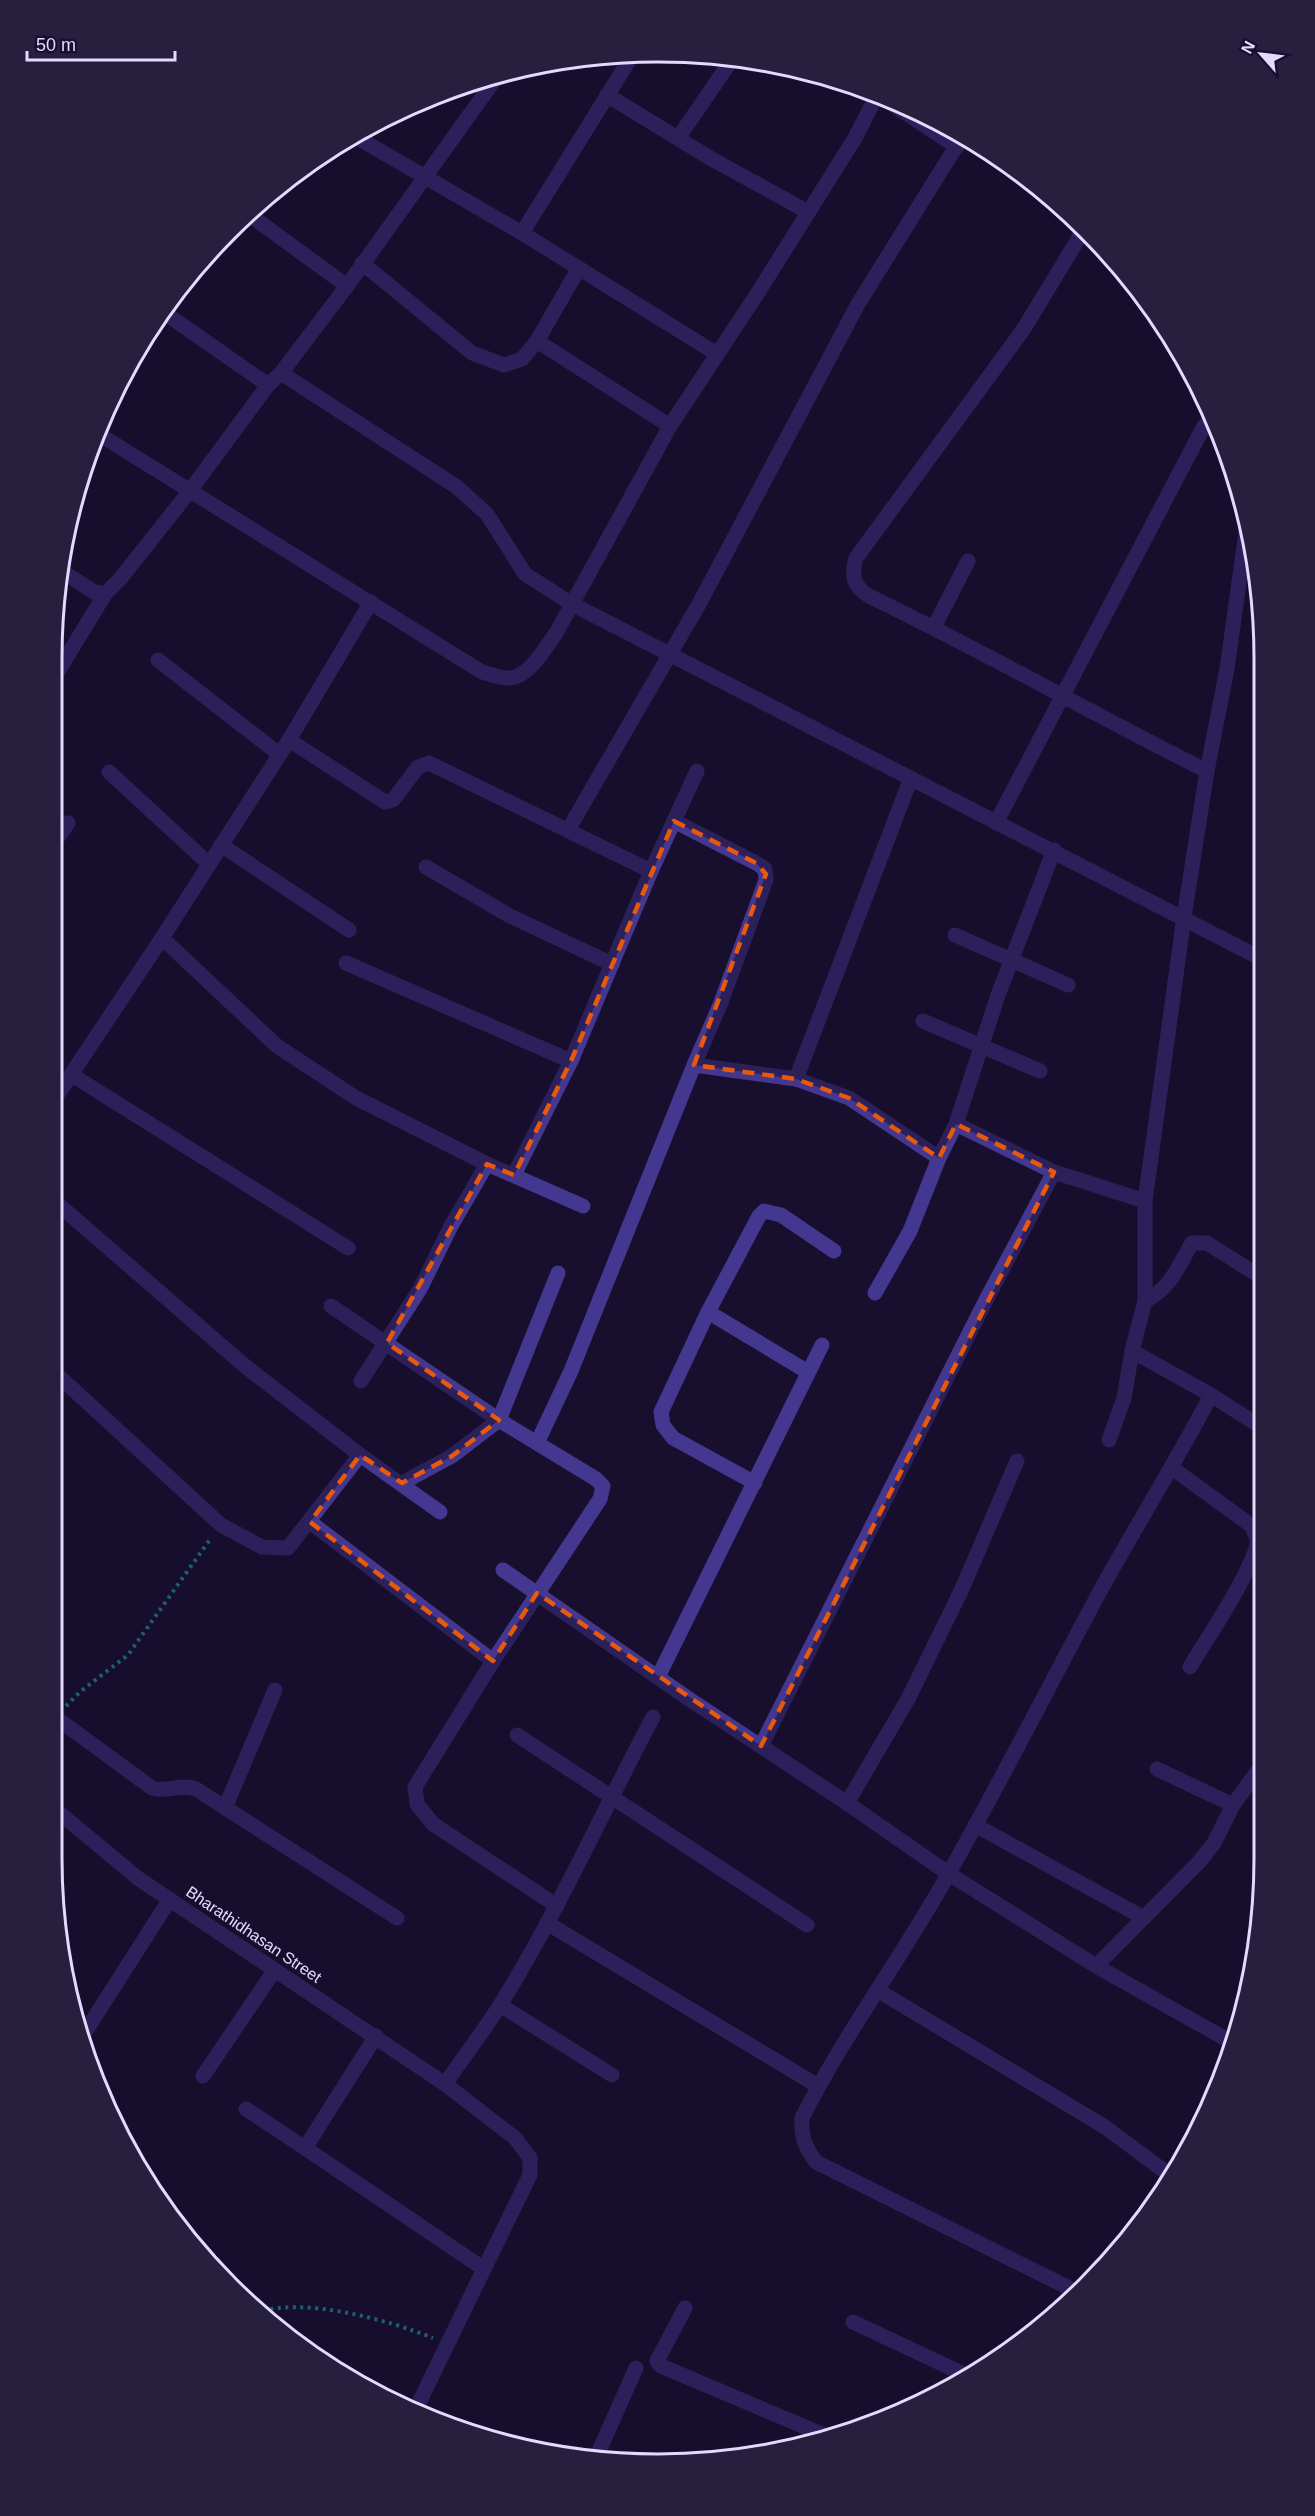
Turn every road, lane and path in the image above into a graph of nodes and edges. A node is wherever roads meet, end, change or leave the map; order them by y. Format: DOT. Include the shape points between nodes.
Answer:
graph roads {
  1 [pos="627,63"];
  2 [pos="727,66"];
  3 [pos="490,86"];
  4 [pos="607,95"];
  5 [pos="873,102"];
  6 [pos="678,138"];
  7 [pos="361,140"];
  8 [pos="959,142"];
  9 [pos="424,178"];
  10 [pos="808,212"];
  11 [pos="255,219"];
  12 [pos="522,233"];
  13 [pos="1080,237"];
  14 [pos="362,263"];
  15 [pos="579,268"];
  16 [pos="347,286"];
  17 [pos="169,316"];
  18 [pos="537,341"];
  19 [pos="717,354"];
  20 [pos="281,373"];
  21 [pos="268,385"];
  22 [pos="670,426"];
  23 [pos="1204,426"];
  24 [pos="104,437"];
  25 [pos="189,492"];
  26 [pos="1243,550"];
  27 [pos="968,561"];
  28 [pos="68,575"];
  29 [pos="105,594"];
  30 [pos="371,602"];
  31 [pos="572,604"];
  32 [pos="934,627"];
  33 [pos="670,655"];
  34 [pos="158,660"];
  35 [pos="62,665"];
  36 [pos="1063,697"];
  37 [pos="289,740"];
  38 [pos="279,754"];
  39 [pos="697,771"];
  40 [pos="1207,771"];
  41 [pos="109,772"];
  42 [pos="911,778"];
  43 [pos="674,821"];
  44 [pos="68,823"];
  45 [pos="996,823"];
  46 [pos="568,830"];
  47 [pos="62,832"];
  48 [pos="221,845"];
  49 [pos="1054,850"];
  50 [pos="208,864"];
  51 [pos="426,867"];
  52 [pos="651,870"];
  53 [pos="1184,917"];
  54 [pos="349,930"];
  55 [pos="955,934"];
  56 [pos="162,938"];
  57 [pos="1254,955"];
  58 [pos="1012,959"];
  59 [pos="346,963"];
  60 [pos="612,964"];
  61 [pos="1068,985"];
  62 [pos="923,1021"];
  63 [pos="981,1047"];
  64 [pos="572,1061"];
  65 [pos="694,1065"];
  66 [pos="1040,1071"];
  67 [pos="72,1075"];
  68 [pos="796,1079"];
  69 [pos="62,1089"];
  70 [pos="956,1125"];
  71 [pos="939,1158"];
  72 [pos="487,1164"];
  73 [pos="1054,1172"];
  74 [pos="514,1175"];
  75 [pos="1145,1201"];
  76 [pos="583,1206"];
  77 [pos="62,1208"];
  78 [pos="348,1248"];
  79 [pos="834,1251"];
  80 [pos="558,1273"];
  81 [pos="1254,1273"];
  82 [pos="875,1293"];
  83 [pos="1145,1301"];
  84 [pos="331,1306"];
  85 [pos="708,1312"];
  86 [pos="387,1343"];
  87 [pos="822,1345"];
  88 [pos="1132,1351"];
  89 [pos="808,1372"];
  90 [pos="62,1380"];
  91 [pos="361,1381"];
  92 [pos="1211,1395"];
  93 [pos="499,1420"];
  94 [pos="1254,1423"];
  95 [pos="1109,1440"];
  96 [pos="537,1443"];
  97 [pos="360,1455"];
  98 [pos="1017,1461"];
  99 [pos="1172,1468"];
  100 [pos="755,1483"];
  101 [pos="402,1484"];
  102 [pos="440,1512"];
  103 [pos="310,1522"];
  104 [pos="221,1525"];
  105 [pos="1254,1531"];
  106 [pos="1254,1553"];
  107 [pos="503,1570"];
  108 [pos="537,1593"];
  109 [pos="493,1661"];
  110 [pos="1190,1667"];
  111 [pos="658,1677"];
  112 [pos="275,1690"];
  113 [pos="62,1707"];
  114 [pos="653,1718"];
  115 [pos="62,1722"];
  116 [pos="517,1735"];
  117 [pos="761,1746"];
  118 [pos="1157,1769"];
  119 [pos="1254,1777"];
  120 [pos="611,1796"];
  121 [pos="847,1803"];
  122 [pos="1233,1805"];
  123 [pos="225,1808"];
  124 [pos="62,1815"];
  125 [pos="975,1825"];
  126 [pos="949,1874"];
  127 [pos="170,1899"];
  128 [pos="557,1906"];
  129 [pos="397,1918"];
  130 [pos="1144,1918"];
  131 [pos="547,1923"];
  132 [pos="807,1925"];
  133 [pos="1096,1966"];
  134 [pos="274,1971"];
  135 [pos="879,1991"];
  136 [pos="500,2005"];
  137 [pos="87,2029"];
  138 [pos="376,2036"];
  139 [pos="1225,2039"];
  140 [pos="612,2075"];
  141 [pos="203,2076"];
  142 [pos="445,2084"];
  143 [pos="818,2086"];
  144 [pos="246,2109"];
  145 [pos="304,2148"];
  146 [pos="1165,2171"];
  147 [pos="484,2269"];
  148 [pos="1070,2288"];
  149 [pos="685,2308"];
  150 [pos="267,2309"];
  151 [pos="853,2322"];
  152 [pos="447,2344"];
  153 [pos="636,2368"];
  154 [pos="960,2372"];
  155 [pos="418,2404"];
  156 [pos="818,2432"];
  157 [pos="599,2451"];
  1 -- 4 [label="street"];
  2 -- 6 [label="street"];
  3 -- 9 [label="street"];
  4 -- 6 [label="street"];
  4 -- 12 [label="street"];
  5 -- 10 [label="street"];
  6 -- 10 [label="street"];
  7 -- 9 [label="street"];
  8 -- 33 [label="street" via="858,304"];
  9 -- 12 [label="street"];
  9 -- 14 [label="street"];
  10 -- 19 [label="street"];
  11 -- 16 [label="street"];
  12 -- 15 [label="street"];
  13 -- 32 [label="street" via="1023,330 856,558 852,573 858,589"];
  14 -- 16 [label="street"];
  14 -- 18 [label="street" via="472,353 504,365 522,359"];
  15 -- 18 [label="street"];
  15 -- 19 [label="street"];
  16 -- 20 [label="street"];
  17 -- 21 [label="street"];
  18 -- 22 [label="street"];
  19 -- 22 [label="street"];
  20 -- 21 [label="street"];
  20 -- 31 [label="street" via="457,487 487,514 525,574"];
  21 -- 25 [label="street"];
  22 -- 31 [label="street"];
  23 -- 36 [label="street"];
  24 -- 25 [label="street"];
  25 -- 29 [label="street"];
  25 -- 30 [label="street"];
  26 -- 40 [label="street" via="1227,669"];
  27 -- 32 [label="street"];
  28 -- 29 [label="street" via="94,592"];
  29 -- 35 [label="street"];
  30 -- 31 [label="street" via="482,672 509,679 533,664"];
  30 -- 37 [label="street"];
  31 -- 33 [label="street"];
  32 -- 36 [label="street"];
  33 -- 42 [label="street"];
  33 -- 46 [label="street"];
  34 -- 38 [label="street"];
  36 -- 40 [label="street"];
  36 -- 45 [label="street"];
  37 -- 38 [label="street"];
  37 -- 46 [label="street" via="385,801 393,800 418,767 429,763"];
  38 -- 48 [label="street"];
  39 -- 43 [label="street"];
  40 -- 53 [label="street"];
  41 -- 50 [label="street"];
  42 -- 45 [label="street"];
  42 -- 68 [label="street"];
  43 -- 52 [label="street"];
  43 -- 65 [label="street" via="756,862 766,874 720,1005"];
  44 -- 47 [label="street"];
  45 -- 49 [label="street"];
  46 -- 52 [label="street"];
  48 -- 50 [label="street"];
  48 -- 54 [label="street"];
  49 -- 53 [label="street"];
  49 -- 58 [label="street"];
  50 -- 56 [label="street"];
  51 -- 60 [label="street" via="510,916"];
  52 -- 60 [label="street"];
  53 -- 57 [label="street"];
  53 -- 75 [label="street"];
  55 -- 58 [label="street"];
  56 -- 67 [label="street"];
  56 -- 72 [label="street" via="277,1046 356,1098"];
  58 -- 61 [label="street"];
  58 -- 63 [label="street"];
  59 -- 64 [label="street"];
  60 -- 64 [label="street"];
  62 -- 63 [label="street"];
  63 -- 66 [label="street"];
  63 -- 70 [label="street"];
  64 -- 74 [label="street"];
  65 -- 68 [label="street"];
  65 -- 96 [label="street" via="571,1371"];
  67 -- 69 [label="street"];
  67 -- 78 [label="street"];
  68 -- 71 [label="street" via="849,1098"];
  70 -- 71 [label="street"];
  70 -- 73 [label="street"];
  71 -- 82 [label="street" via="910,1231"];
  72 -- 74 [label="street"];
  72 -- 86 [label="street"];
  73 -- 75 [label="street"];
  73 -- 117 [label="street"];
  74 -- 76 [label="street"];
  75 -- 83 [label="street"];
  77 -- 97 [label="street" via="245,1366"];
  79 -- 85 [label="street" via="781,1215 764,1211 751,1228"];
  80 -- 93 [label="street"];
  81 -- 83 [label="street" via="1207,1243 1192,1243 1167,1286"];
  83 -- 88 [label="street"];
  84 -- 86 [label="street"];
  85 -- 89 [label="street"];
  85 -- 100 [label="street" via="661,1412 663,1425 673,1438"];
  86 -- 91 [label="street"];
  86 -- 93 [label="street"];
  87 -- 89 [label="street"];
  88 -- 92 [label="street"];
  88 -- 95 [label="street" via="1124,1398"];
  89 -- 100 [label="street"];
  90 -- 104 [label="street"];
  92 -- 94 [label="street"];
  92 -- 99 [label="street"];
  93 -- 96 [label="street"];
  93 -- 101 [label="street" via="452,1456"];
  96 -- 108 [label="street" via="603,1486 600,1499"];
  97 -- 101 [label="street"];
  97 -- 103 [label="street"];
  98 -- 121 [label="street" via="961,1591 908,1699"];
  99 -- 105 [label="street"];
  99 -- 125 [label="street" via="1101,1590"];
  100 -- 111 [label="street"];
  101 -- 102 [label="street"];
  103 -- 104 [label="street" via="288,1548 262,1547"];
  103 -- 109 [label="street"];
  104 -- 113 [label="path" via="128,1655"];
  106 -- 110 [label="street"];
  107 -- 108 [label="street"];
  108 -- 109 [label="street"];
  108 -- 111 [label="street"];
  109 -- 128 [label="street" via="415,1787 417,1804 433,1824"];
  111 -- 117 [label="street"];
  112 -- 123 [label="street"];
  114 -- 120 [label="street"];
  115 -- 123 [label="street" via="152,1788 188,1786"];
  116 -- 120 [label="street"];
  117 -- 121 [label="street"];
  118 -- 122 [label="street"];
  119 -- 122 [label="street"];
  120 -- 128 [label="street"];
  120 -- 132 [label="street"];
  121 -- 126 [label="street"];
  122 -- 130 [label="street" via="1214,1843"];
  123 -- 129 [label="street"];
  124 -- 127 [label="street, Bharathidhasan Street" via="139,1879"];
  125 -- 126 [label="street"];
  125 -- 130 [label="street"];
  126 -- 133 [label="street"];
  126 -- 135 [label="street"];
  127 -- 134 [label="street, Bharathidhasan Street"];
  127 -- 137 [label="street"];
  128 -- 131 [label="street"];
  130 -- 133 [label="street"];
  131 -- 136 [label="street"];
  131 -- 143 [label="street"];
  133 -- 139 [label="street"];
  134 -- 138 [label="street, Bharathidhasan Street"];
  134 -- 141 [label="street"];
  135 -- 143 [label="street"];
  135 -- 146 [label="street" via="1105,2127"];
  136 -- 140 [label="street"];
  136 -- 142 [label="street"];
  138 -- 142 [label="street, Bharathidhasan Street"];
  138 -- 145 [label="street"];
  142 -- 147 [label="street, Bharathidhasan Street" via="515,2138 530,2158 530,2175"];
  143 -- 148 [label="street" via="802,2118 801,2134 816,2162"];
  144 -- 145 [label="street"];
  145 -- 147 [label="street"];
  147 -- 152 [label="street, Bharathidhasan Street"];
  149 -- 156 [label="street" via="657,2361 661,2366"];
  150 -- 152 [label="path" via="316,2308 412,2330"];
  151 -- 154 [label="street"];
  152 -- 155 [label="street, Bharathidhasan Street"];
  153 -- 157 [label="street"];
}
